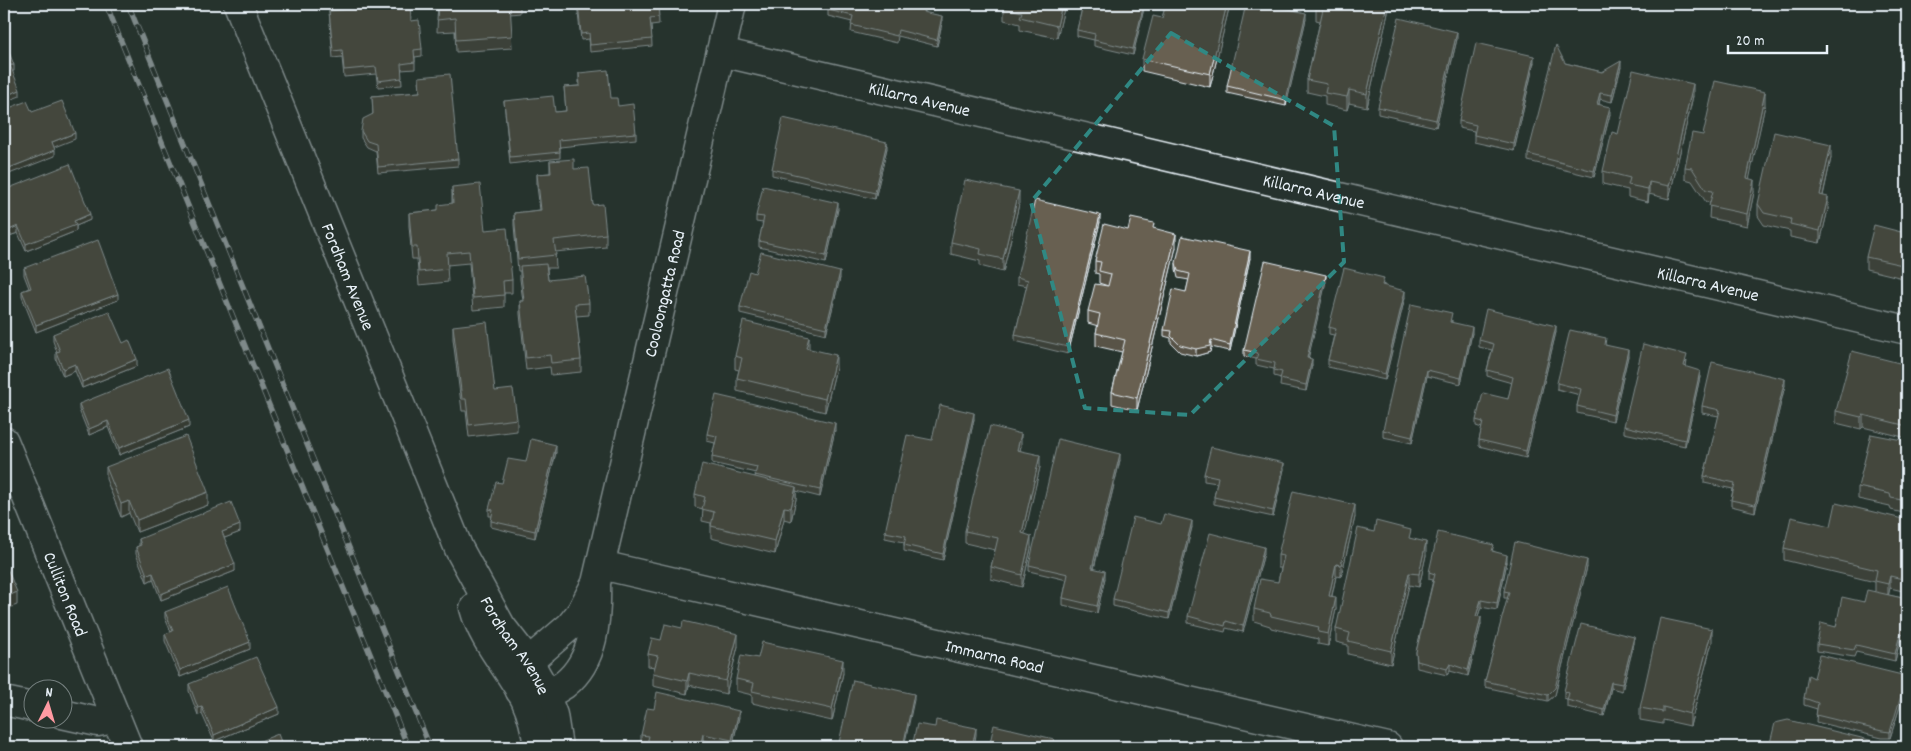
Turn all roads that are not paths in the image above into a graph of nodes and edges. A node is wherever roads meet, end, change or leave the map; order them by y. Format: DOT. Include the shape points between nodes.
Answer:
graph roads {
  1 [pos="238,4"];
  2 [pos="732,4"];
  3 [pos="721,52"];
  4 [pos="1907,330"];
  5 [pos="4,441"];
  6 [pos="459,548"];
  7 [pos="598,574"];
  8 [pos="529,662"];
  9 [pos="533,692"];
  10 [pos="4,701"];
  11 [pos="22,706"];
  12 [pos="72,716"];
  13 [pos="116,719"];
  14 [pos="128,747"];
  15 [pos="538,747"];
  16 [pos="558,747"];
  17 [pos="1388,747"];
  1 -- 6 [label="street, Fordham Avenue"];
  2 -- 3 [label="street, Cooloongatta Road"];
  3 -- 4 [label="street, Killarra Avenue"];
  3 -- 7 [label="street, Cooloongatta Road"];
  5 -- 13 [label="street, Culliton Road"];
  6 -- 8 [label="street, Fordham Avenue" via="501,626"];
  6 -- 9 [label="street, Fordham Avenue" via="482,631"];
  7 -- 8 [label="street, Cooloongatta Road" via="581,612"];
  7 -- 9 [label="street, Cooloongatta Road" via="592,641 580,668 557,689"];
  7 -- 17 [label="street, Immarna Road"];
  8 -- 9 [label="street, Fordham Avenue"];
  9 -- 15 [label="street, Fordham Avenue" via="530,713"];
  9 -- 16 [label="street, Fordham Avenue" via="555,722"];
  10 -- 11 [label="street"];
  12 -- 13 [label="street" via="98,722"];
  13 -- 14 [label="street, Culliton Road"];
}
